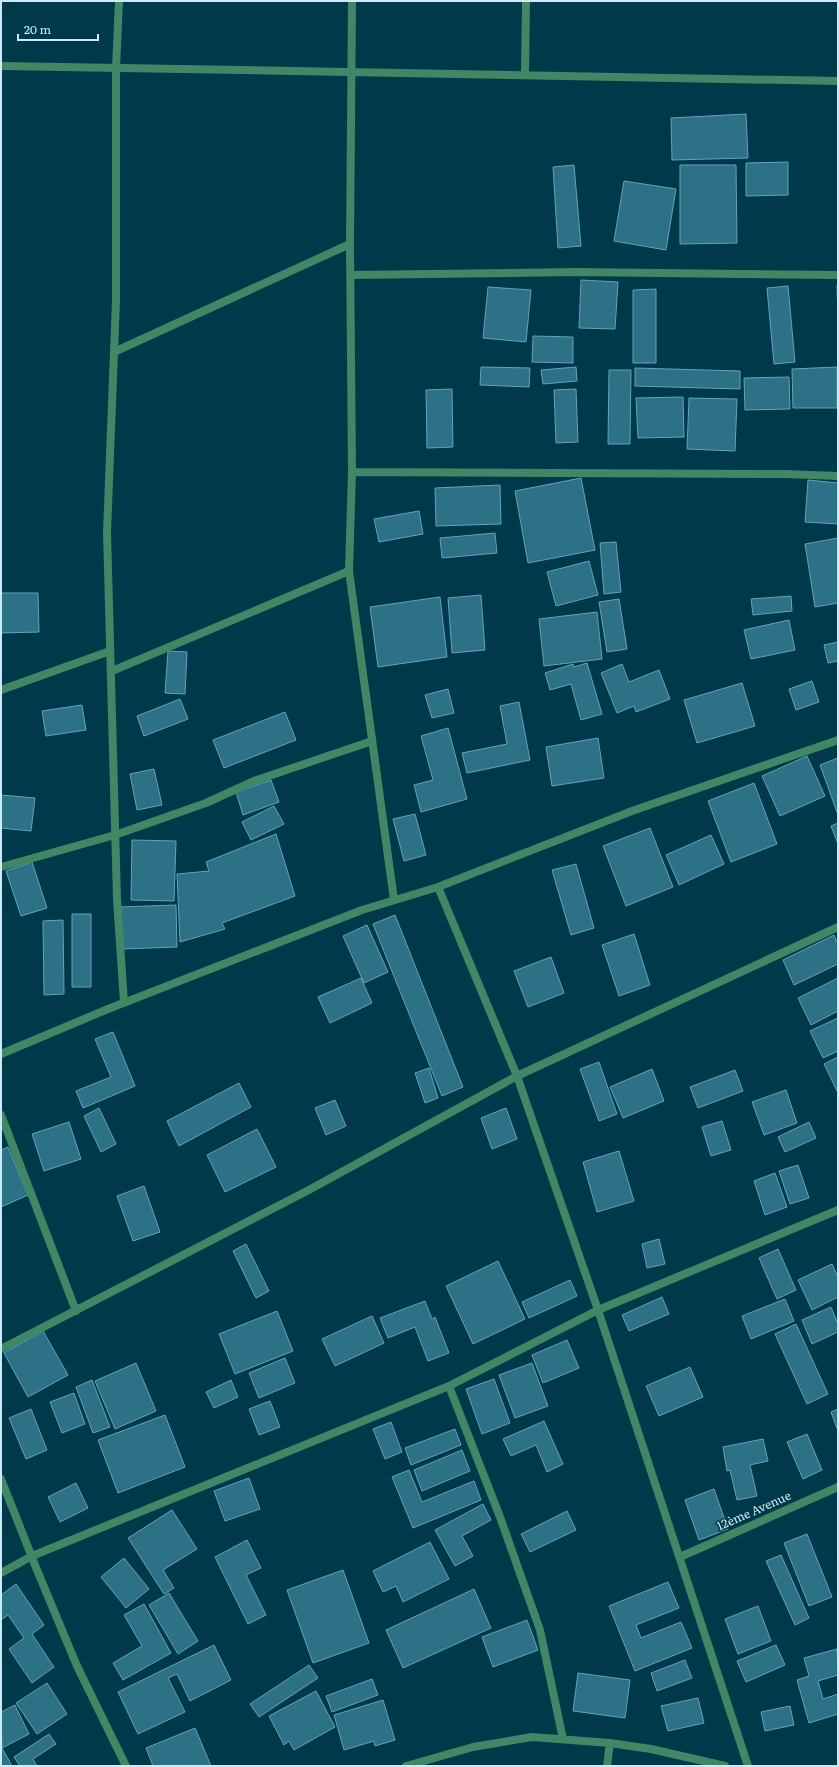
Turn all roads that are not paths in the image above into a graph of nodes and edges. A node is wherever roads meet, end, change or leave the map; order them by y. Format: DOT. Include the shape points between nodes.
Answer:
graph roads {
  1 [pos="119,1"];
  2 [pos="352,1"];
  3 [pos="526,1"];
  4 [pos="1,66"];
  5 [pos="116,68"];
  6 [pos="351,73"];
  7 [pos="525,74"];
  8 [pos="838,82"];
  9 [pos="350,244"];
  10 [pos="351,275"];
  11 [pos="838,275"];
  12 [pos="114,352"];
  13 [pos="352,472"];
  14 [pos="838,476"];
  15 [pos="349,571"];
  16 [pos="110,651"];
  17 [pos="112,671"];
  18 [pos="1,690"];
  19 [pos="838,740"];
  20 [pos="372,741"];
  21 [pos="115,835"];
  22 [pos="1,867"];
  23 [pos="438,887"];
  24 [pos="394,900"];
  25 [pos="838,927"];
  26 [pos="124,1002"];
  27 [pos="1,1054"];
  28 [pos="517,1076"];
  29 [pos="1,1115"];
  30 [pos="838,1210"];
  31 [pos="598,1310"];
  32 [pos="76,1311"];
  33 [pos="1,1349"];
  34 [pos="449,1386"];
  35 [pos="1,1479"];
  36 [pos="838,1487"];
  37 [pos="32,1556"];
  38 [pos="680,1556"];
  39 [pos="1,1573"];
  40 [pos="563,1739"];
  41 [pos="610,1743"];
  42 [pos="126,1766"];
  43 [pos="406,1766"];
  44 [pos="608,1766"];
  45 [pos="725,1766"];
  46 [pos="748,1766"];
  1 -- 5 [label="street"];
  2 -- 6 [label="street"];
  3 -- 7 [label="street"];
  4 -- 5 [label="street"];
  5 -- 6 [label="street"];
  5 -- 12 [label="street"];
  6 -- 7 [label="street"];
  6 -- 9 [label="street"];
  7 -- 8 [label="street"];
  9 -- 10 [label="street"];
  9 -- 12 [label="street"];
  10 -- 11 [label="street" via="576,272"];
  10 -- 13 [label="street"];
  12 -- 16 [label="street" via="107,532"];
  13 -- 14 [label="street"];
  13 -- 15 [label="street"];
  15 -- 17 [label="street"];
  15 -- 20 [label="street"];
  16 -- 17 [label="street"];
  16 -- 18 [label="street"];
  17 -- 21 [label="street"];
  19 -- 23 [label="street" via="632,811"];
  20 -- 21 [label="street" via="254,781 206,803"];
  20 -- 24 [label="street"];
  21 -- 22 [label="street"];
  21 -- 26 [label="street"];
  23 -- 24 [label="street"];
  23 -- 28 [label="street"];
  24 -- 26 [label="street"];
  25 -- 28 [label="street"];
  26 -- 27 [label="street"];
  28 -- 31 [label="street"];
  28 -- 32 [label="street" via="307,1191"];
  29 -- 32 [label="street"];
  30 -- 31 [label="street"];
  31 -- 34 [label="street"];
  31 -- 38 [label="street"];
  32 -- 33 [label="street"];
  34 -- 37 [label="street"];
  34 -- 40 [label="street" via="500,1517 540,1630"];
  35 -- 37 [label="street"];
  36 -- 38 [label="street, 12ème Avenue"];
  37 -- 39 [label="street"];
  37 -- 42 [label="street" via="77,1666"];
  38 -- 46 [label="street"];
  40 -- 41 [label="street"];
  40 -- 43 [label="street" via="532,1737 473,1747"];
  41 -- 44 [label="street"];
  41 -- 45 [label="street" via="651,1749"];
}
